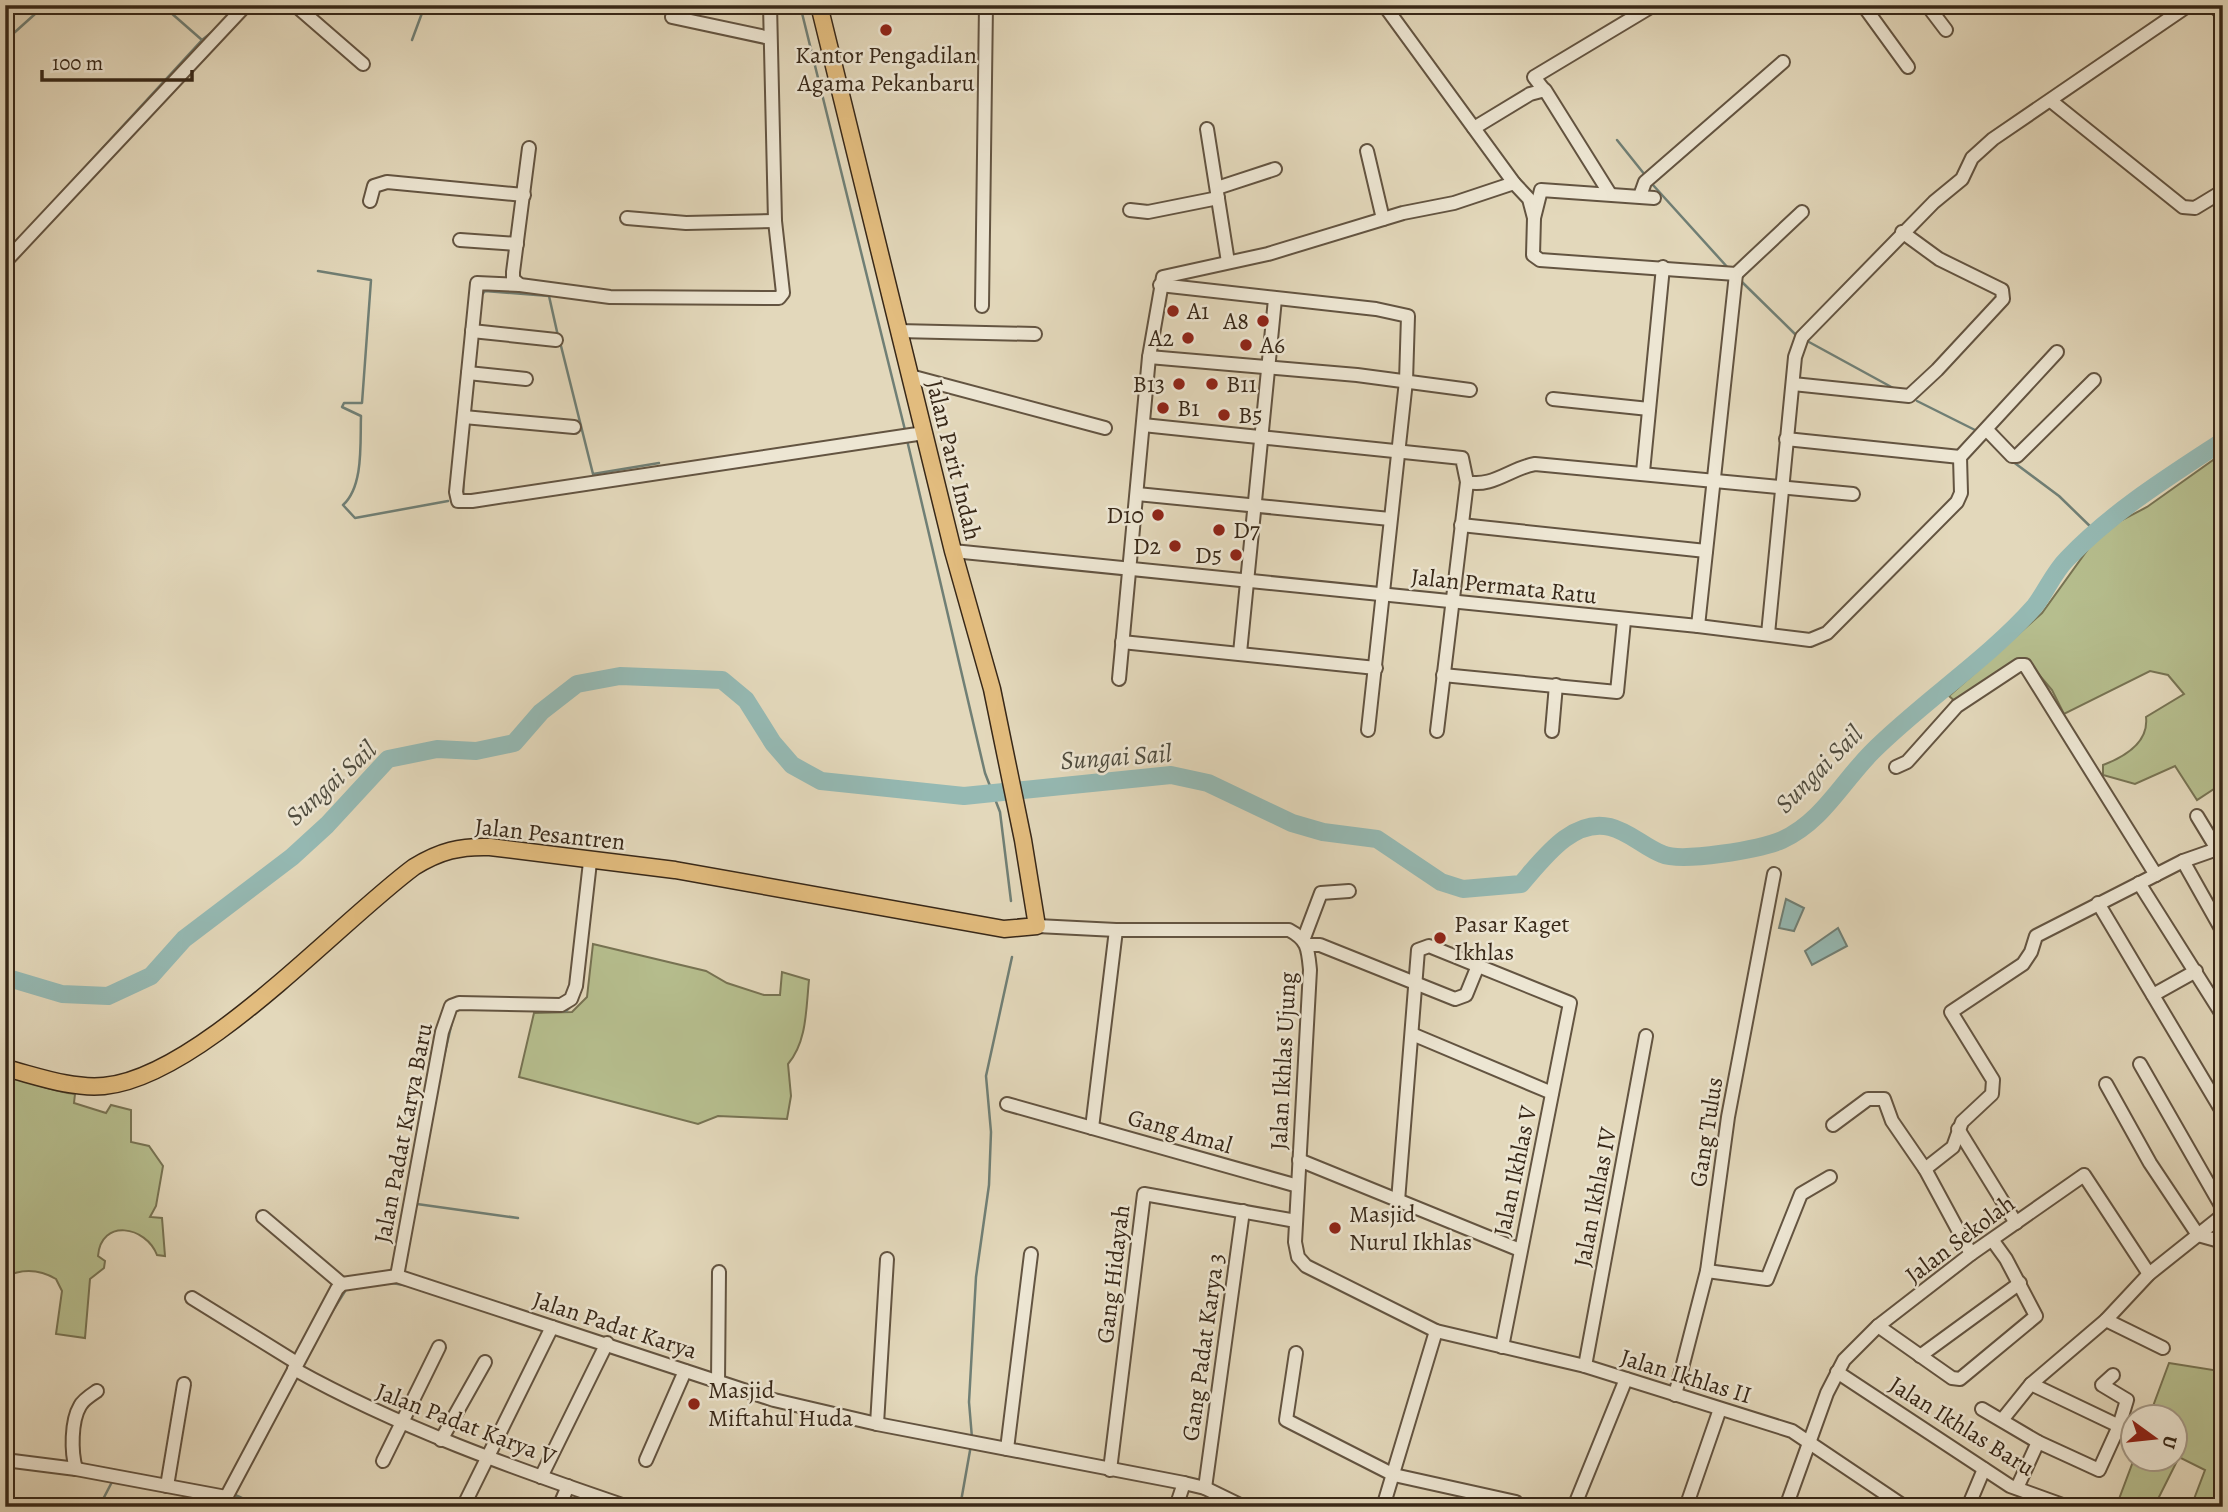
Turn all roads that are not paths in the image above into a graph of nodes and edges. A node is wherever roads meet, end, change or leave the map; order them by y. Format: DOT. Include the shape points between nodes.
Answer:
graph roads {
  1 [pos="246,5"];
  2 [pos="295,5"];
  3 [pos="770,5"];
  4 [pos="819,5"];
  5 [pos="986,5"];
  6 [pos="1384,5"];
  7 [pos="1654,5"];
  8 [pos="1863,5"];
  9 [pos="1927,5"];
  10 [pos="2189,5"];
  11 [pos="2212,5"];
  12 [pos="2223,14"];
  13 [pos="672,17"];
  14 [pos="1946,30"];
  15 [pos="770,38"];
  16 [pos="1783,62"];
  17 [pos="363,64"];
  18 [pos="1908,67"];
  19 [pos="1544,90"];
  20 [pos="2051,101"];
  21 [pos="1474,128"];
  22 [pos="1208,129"];
  23 [pos="529,148"];
  24 [pos="1367,151"];
  25 [pos="1275,169"];
  26 [pos="1514,183"];
  27 [pos="2223,191"];
  28 [pos="1217,193"];
  29 [pos="1610,194"];
  30 [pos="524,195"];
  31 [pos="1640,197"];
  32 [pos="1654,198"];
  33 [pos="370,201"];
  34 [pos="1130,210"];
  35 [pos="1802,212"];
  36 [pos="627,218"];
  37 [pos="1534,218"];
  38 [pos="1383,219"];
  39 [pos="775,220"];
  40 [pos="1902,233"];
  41 [pos="460,240"];
  42 [pos="517,244"];
  43 [pos="5,262"];
  44 [pos="1228,262"];
  45 [pos="1663,267"];
  46 [pos="1736,274"];
  47 [pos="520,285"];
  48 [pos="1160,285"];
  49 [pos="1275,299"];
  50 [pos="982,306"];
  51 [pos="472,331"];
  52 [pos="898,331"];
  53 [pos="1035,334"];
  54 [pos="556,340"];
  55 [pos="2057,352"];
  56 [pos="1149,357"];
  57 [pos="1269,368"];
  58 [pos="468,373"];
  59 [pos="910,376"];
  60 [pos="526,379"];
  61 [pos="2094,380"];
  62 [pos="1406,381"];
  63 [pos="1793,384"];
  64 [pos="1470,390"];
  65 [pos="1552,399"];
  66 [pos="1649,409"];
  67 [pos="464,417"];
  68 [pos="1143,425"];
  69 [pos="574,427"];
  70 [pos="1105,428"];
  71 [pos="1987,430"];
  72 [pos="919,434"];
  73 [pos="1262,437"];
  74 [pos="1786,439"];
  75 [pos="1397,452"];
  76 [pos="1960,457"];
  77 [pos="1643,472"];
  78 [pos="1714,480"];
  79 [pos="1467,482"];
  80 [pos="1782,487"];
  81 [pos="1137,494"];
  82 [pos="1853,494"];
  83 [pos="1256,506"];
  84 [pos="1390,519"];
  85 [pos="1461,525"];
  86 [pos="953,551"];
  87 [pos="1706,551"];
  88 [pos="1129,568"];
  89 [pos="1248,579"];
  90 [pos="1384,594"];
  91 [pos="1451,600"];
  92 [pos="1624,621"];
  93 [pos="1698,626"];
  94 [pos="1768,634"];
  95 [pos="1122,642"];
  96 [pos="1240,653"];
  97 [pos="1376,668"];
  98 [pos="1443,675"];
  99 [pos="1119,679"];
  100 [pos="1556,685"];
  101 [pos="1368,730"];
  102 [pos="1437,731"];
  103 [pos="1552,731"];
  104 [pos="1896,767"];
  105 [pos="2197,816"];
  106 [pos="2221,848"];
  107 [pos="2183,861"];
  108 [pos="590,862"];
  109 [pos="1774,874"];
  110 [pos="2156,874"];
  111 [pos="2139,883"];
  112 [pos="1349,891"];
  113 [pos="2098,903"];
  114 [pos="1037,926"];
  115 [pos="1116,930"];
  116 [pos="2223,932"];
  117 [pos="1306,941"];
  118 [pos="1477,968"];
  119 [pos="2196,971"];
  120 [pos="1417,983"];
  121 [pos="2153,995"];
  122 [pos="2223,1016"];
  123 [pos="1412,1034"];
  124 [pos="1646,1036"];
  125 [pos="2140,1064"];
  126 [pos="5,1068"];
  127 [pos="2106,1084"];
  128 [pos="1552,1093"];
  129 [pos="2218,1096"];
  130 [pos="1007,1104"];
  131 [pos="2223,1113"];
  132 [pos="1833,1125"];
  133 [pos="1092,1128"];
  134 [pos="1958,1129"];
  135 [pos="1300,1160"];
  136 [pos="1925,1169"];
  137 [pos="1830,1177"];
  138 [pos="1298,1186"];
  139 [pos="1398,1201"];
  140 [pos="2223,1209"];
  141 [pos="1243,1211"];
  142 [pos="2223,1215"];
  143 [pos="263,1217"];
  144 [pos="1296,1220"];
  145 [pos="2016,1223"];
  146 [pos="2197,1235"];
  147 [pos="1993,1241"];
  148 [pos="2223,1242"];
  149 [pos="1520,1250"];
  150 [pos="1031,1254"];
  151 [pos="1971,1254"];
  152 [pos="887,1259"];
  153 [pos="1706,1271"];
  154 [pos="719,1272"];
  155 [pos="2149,1274"];
  156 [pos="397,1276"];
  157 [pos="2020,1283"];
  158 [pos="342,1284"];
  159 [pos="192,1297"];
  160 [pos="2106,1320"];
  161 [pos="1878,1326"];
  162 [pos="552,1327"];
  163 [pos="1436,1331"];
  164 [pos="607,1343"];
  165 [pos="439,1347"];
  166 [pos="1502,1347"];
  167 [pos="2163,1348"];
  168 [pos="1296,1353"];
  169 [pos="1920,1356"];
  170 [pos="485,1362"];
  171 [pos="295,1366"];
  172 [pos="1585,1366"];
  173 [pos="685,1371"];
  174 [pos="1838,1372"];
  175 [pos="2113,1376"];
  176 [pos="1626,1380"];
  177 [pos="718,1382"];
  178 [pos="184,1384"];
  179 [pos="2031,1384"];
  180 [pos="97,1391"];
  181 [pos="1675,1395"];
  182 [pos="1720,1409"];
  183 [pos="1982,1409"];
  184 [pos="2002,1420"];
  185 [pos="400,1423"];
  186 [pos="877,1424"];
  187 [pos="2119,1426"];
  188 [pos="441,1440"];
  189 [pos="2038,1442"];
  190 [pos="1811,1443"];
  191 [pos="1007,1449"];
  192 [pos="486,1457"];
  193 [pos="5,1460"];
  194 [pos="646,1460"];
  195 [pos="383,1461"];
  196 [pos="76,1469"];
  197 [pos="1984,1469"];
  198 [pos="1110,1470"];
  199 [pos="1394,1475"];
  200 [pos="541,1477"];
  201 [pos="1184,1483"];
  202 [pos="167,1486"];
  203 [pos="568,1486"];
  204 [pos="1205,1488"];
  205 [pos="2017,1489"];
  206 [pos="223,1502"];
  207 [pos="1516,1503"];
  208 [pos="463,1507"];
  209 [pos="559,1507"];
  210 [pos="628,1507"];
  211 [pos="1176,1507"];
  212 [pos="1244,1507"];
  213 [pos="1383,1507"];
  214 [pos="1574,1507"];
  215 [pos="1686,1507"];
  216 [pos="1786,1507"];
  217 [pos="1905,1507"];
  218 [pos="1968,1507"];
  219 [pos="2068,1507"];
  1 -- 43 [label="street"];
  2 -- 17 [label="street"];
  3 -- 15 [label="street"];
  4 -- 52 [label="main road, Jalan Parit Indah"];
  5 -- 50 [label="street"];
  6 -- 21 [label="street"];
  7 -- 19 [label="street" via="1534,78"];
  8 -- 18 [label="street"];
  9 -- 14 [label="street"];
  10 -- 20 [label="street"];
  11 -- 12 [label="street"];
  13 -- 15 [label="street"];
  15 -- 39 [label="street"];
  16 -- 31 [label="street" via="1645,182"];
  19 -- 21 [label="street"];
  19 -- 29 [label="street"];
  20 -- 27 [label="street" via="2183,207 2195,208"];
  20 -- 40 [label="street" via="1993,139 1972,158 1962,179"];
  21 -- 26 [label="street"];
  22 -- 28 [label="street"];
  23 -- 30 [label="street"];
  24 -- 38 [label="street"];
  25 -- 28 [label="street"];
  26 -- 37 [label="street" via="1529,199"];
  26 -- 38 [label="street"];
  28 -- 34 [label="street" via="1148,212"];
  28 -- 44 [label="street"];
  29 -- 31 [label="street"];
  29 -- 37 [label="street" via="1541,190"];
  30 -- 33 [label="street" via="387,182 374,186"];
  30 -- 42 [label="street"];
  31 -- 32 [label="street"];
  35 -- 46 [label="street"];
  36 -- 39 [label="street" via="686,223"];
  37 -- 45 [label="street" via="1532,252 1536,259"];
  38 -- 44 [label="street"];
  39 -- 47 [label="street" via="783,293 777,299 610,297"];
  40 -- 63 [label="street" via="1802,337 1794,357"];
  40 -- 63 [label="street" via="1939,259 2002,290 2003,299 1909,396"];
  41 -- 42 [label="street"];
  42 -- 47 [label="street" via="513,279"];
  44 -- 48 [label="street" via="1163,277"];
  45 -- 46 [label="street"];
  45 -- 66 [label="street"];
  46 -- 78 [label="street"];
  47 -- 51 [label="street" via="477,283"];
  48 -- 49 [label="street"];
  48 -- 56 [label="street"];
  49 -- 57 [label="street"];
  49 -- 62 [label="street" via="1408,314"];
  51 -- 54 [label="street"];
  51 -- 58 [label="street"];
  52 -- 53 [label="street"];
  52 -- 59 [label="main road, Jalan Parit Indah"];
  55 -- 71 [label="street"];
  56 -- 57 [label="street"];
  56 -- 68 [label="street"];
  57 -- 62 [label="street"];
  57 -- 73 [label="street"];
  58 -- 60 [label="street"];
  58 -- 67 [label="street"];
  59 -- 70 [label="street"];
  59 -- 72 [label="main road, Jalan Parit Indah"];
  61 -- 71 [label="street" via="2017,456"];
  62 -- 64 [label="street"];
  62 -- 75 [label="street"];
  63 -- 74 [label="street"];
  65 -- 66 [label="street"];
  66 -- 77 [label="street"];
  67 -- 69 [label="street"];
  67 -- 72 [label="street" via="456,496 463,502"];
  68 -- 73 [label="street"];
  68 -- 81 [label="street"];
  71 -- 76 [label="street"];
  72 -- 86 [label="main road, Jalan Parit Indah"];
  73 -- 75 [label="street"];
  73 -- 83 [label="street"];
  74 -- 76 [label="street"];
  74 -- 80 [label="street"];
  75 -- 79 [label="street" via="1462,458"];
  75 -- 84 [label="street"];
  76 -- 94 [label="street, Jalan Permata Ratu" via="1957,502 1827,633 1811,640"];
  77 -- 78 [label="street"];
  77 -- 79 [label="street" via="1535,464 1484,484"];
  78 -- 80 [label="street"];
  78 -- 87 [label="street"];
  79 -- 85 [label="street"];
  80 -- 82 [label="street"];
  80 -- 94 [label="street"];
  81 -- 83 [label="street"];
  81 -- 88 [label="street"];
  83 -- 84 [label="street"];
  83 -- 89 [label="street"];
  84 -- 90 [label="street"];
  85 -- 87 [label="street"];
  85 -- 91 [label="street"];
  86 -- 88 [label="street, Jalan Permata Ratu"];
  86 -- 114 [label="main road, Jalan Parit Indah" via="992,689"];
  87 -- 93 [label="street"];
  88 -- 89 [label="street, Jalan Permata Ratu"];
  88 -- 95 [label="street"];
  89 -- 90 [label="street, Jalan Permata Ratu"];
  89 -- 96 [label="street"];
  90 -- 91 [label="street, Jalan Permata Ratu"];
  90 -- 97 [label="street"];
  91 -- 92 [label="street, Jalan Permata Ratu"];
  91 -- 98 [label="street"];
  92 -- 93 [label="street, Jalan Permata Ratu"];
  92 -- 100 [label="street" via="1617,692"];
  93 -- 94 [label="street, Jalan Permata Ratu"];
  95 -- 96 [label="street"];
  95 -- 99 [label="street"];
  96 -- 97 [label="street"];
  97 -- 101 [label="street"];
  98 -- 100 [label="street"];
  98 -- 102 [label="street"];
  100 -- 103 [label="street"];
  104 -- 110 [label="street" via="1907,762 1957,706 2019,664 2025,665"];
  105 -- 106 [label="street"];
  106 -- 107 [label="street"];
  107 -- 110 [label="street"];
  107 -- 116 [label="street"];
  108 -- 114 [label="main road, Jalan Pesantren" via="720,877 1004,929"];
  108 -- 126 [label="main road, Jalan Pesantren" via="490,847 461,846 437,853 398,878 222,1028 169,1062 128,1081 103,1086 66,1083"];
  108 -- 156 [label="street, Jalan Padat Karya Baru" via="571,999 561,1005 451,1006 442,1032"];
  109 -- 153 [label="street, Gang Tulus" via="1728,1117"];
  110 -- 111 [label="street"];
  111 -- 113 [label="street"];
  111 -- 119 [label="street"];
  112 -- 117 [label="street" via="1321,893"];
  113 -- 121 [label="street"];
  113 -- 134 [label="street" via="2036,936 2022,964 1951,1012 1994,1086"];
  114 -- 115 [label="street, Jalan Ikhlas Ujung"];
  115 -- 117 [label="street, Jalan Ikhlas Ujung" via="1289,930"];
  115 -- 133 [label="street, Gang Amal"];
  117 -- 120 [label="street"];
  117 -- 135 [label="street, Jalan Ikhlas Ujung" via="1308,1054"];
  118 -- 120 [label="street" via="1460,999"];
  118 -- 120 [label="street" via="1425,947 1418,950"];
  118 -- 128 [label="street, Jalan Ikhlas V" via="1570,1003"];
  119 -- 121 [label="street"];
  119 -- 122 [label="street"];
  120 -- 123 [label="street"];
  121 -- 129 [label="street"];
  123 -- 128 [label="street"];
  123 -- 139 [label="street"];
  124 -- 172 [label="street, Jalan Ikhlas IV"];
  125 -- 140 [label="street"];
  127 -- 146 [label="street"];
  128 -- 149 [label="street, Jalan Ikhlas V"];
  129 -- 131 [label="street"];
  130 -- 133 [label="street, Gang Amal"];
  132 -- 136 [label="street" via="1868,1099 1879,1097"];
  133 -- 138 [label="street, Gang Amal"];
  134 -- 136 [label="street" via="1954,1147"];
  134 -- 145 [label="street"];
  135 -- 138 [label="street, Jalan Ikhlas Ujung"];
  135 -- 139 [label="street"];
  136 -- 151 [label="street"];
  137 -- 153 [label="street" via="1801,1194 1767,1279"];
  138 -- 144 [label="street, Jalan Ikhlas Ujung"];
  139 -- 149 [label="street"];
  141 -- 144 [label="street, Gang Hidayah"];
  141 -- 198 [label="street, Gang Hidayah" via="1144,1194"];
  141 -- 204 [label="street, Gang Padat Karya 3"];
  142 -- 146 [label="street"];
  143 -- 158 [label="street"];
  144 -- 163 [label="street, Jalan Ikhlas Ujung" via="1296,1251 1306,1266"];
  145 -- 147 [label="street, Jalan Sekolah"];
  145 -- 155 [label="street, Jalan Sekolah" via="2084,1175"];
  146 -- 148 [label="street"];
  146 -- 155 [label="street"];
  147 -- 151 [label="street, Jalan Sekolah"];
  147 -- 157 [label="street"];
  149 -- 166 [label="street, Jalan Ikhlas V"];
  150 -- 191 [label="street"];
  151 -- 161 [label="street, Jalan Sekolah"];
  152 -- 186 [label="street"];
  153 -- 181 [label="street, Gang Tulus"];
  154 -- 177 [label="street"];
  155 -- 160 [label="street"];
  156 -- 158 [label="street, Jalan Padat Karya"];
  156 -- 162 [label="street, Jalan Padat Karya"];
  157 -- 169 [label="street"];
  157 -- 169 [label="street" via="2035,1311 2033,1322 1961,1379 1952,1378"];
  158 -- 171 [label="street"];
  159 -- 171 [label="street, Jalan Padat Karya V"];
  160 -- 167 [label="street"];
  160 -- 179 [label="street"];
  161 -- 169 [label="street"];
  161 -- 174 [label="street, Jalan Sekolah"];
  162 -- 164 [label="street, Jalan Padat Karya"];
  162 -- 192 [label="street"];
  163 -- 166 [label="street, Jalan Ikhlas II"];
  163 -- 199 [label="street"];
  164 -- 173 [label="street, Jalan Padat Karya"];
  164 -- 200 [label="street"];
  165 -- 185 [label="street"];
  166 -- 172 [label="street, Jalan Ikhlas II"];
  168 -- 199 [label="street" via="1286,1420"];
  170 -- 188 [label="street"];
  171 -- 185 [label="street, Jalan Padat Karya V" via="353,1402"];
  171 -- 206 [label="street"];
  172 -- 176 [label="street, Jalan Ikhlas II"];
  173 -- 177 [label="street, Jalan Padat Karya"];
  173 -- 194 [label="street"];
  174 -- 190 [label="street, Jalan Sekolah"];
  174 -- 197 [label="street, Jalan Ikhlas Baru"];
  175 -- 187 [label="street" via="2102,1385 2127,1400"];
  176 -- 181 [label="street, Jalan Ikhlas II"];
  176 -- 214 [label="street"];
  177 -- 186 [label="street, Jalan Padat Karya"];
  178 -- 202 [label="street"];
  179 -- 184 [label="street"];
  179 -- 187 [label="street"];
  180 -- 196 [label="street" via="78,1410 73,1447"];
  181 -- 182 [label="street, Jalan Ikhlas II"];
  182 -- 190 [label="street, Jalan Ikhlas II" via="1792,1431"];
  182 -- 215 [label="street"];
  183 -- 184 [label="street"];
  184 -- 189 [label="street"];
  185 -- 188 [label="street, Jalan Padat Karya V"];
  185 -- 195 [label="street"];
  186 -- 191 [label="street, Jalan Padat Karya"];
  187 -- 189 [label="street" via="2099,1470"];
  188 -- 192 [label="street, Jalan Padat Karya V"];
  189 -- 205 [label="street"];
  190 -- 216 [label="street, Jalan Sekolah"];
  190 -- 217 [label="street, Jalan Ikhlas II"];
  191 -- 198 [label="street, Jalan Padat Karya"];
  192 -- 200 [label="street, Jalan Padat Karya V"];
  192 -- 208 [label="street"];
  193 -- 196 [label="street"];
  196 -- 202 [label="street"];
  197 -- 205 [label="street, Jalan Ikhlas Baru"];
  197 -- 218 [label="street"];
  198 -- 201 [label="street, Jalan Padat Karya"];
  199 -- 207 [label="street"];
  199 -- 213 [label="street"];
  200 -- 203 [label="street, Jalan Padat Karya V"];
  201 -- 204 [label="street, Jalan Padat Karya"];
  201 -- 211 [label="street"];
  202 -- 206 [label="street"];
  203 -- 209 [label="street"];
  203 -- 210 [label="street, Jalan Padat Karya V"];
  204 -- 212 [label="street, Jalan Padat Karya"];
  205 -- 219 [label="street, Jalan Ikhlas Baru"];
}
